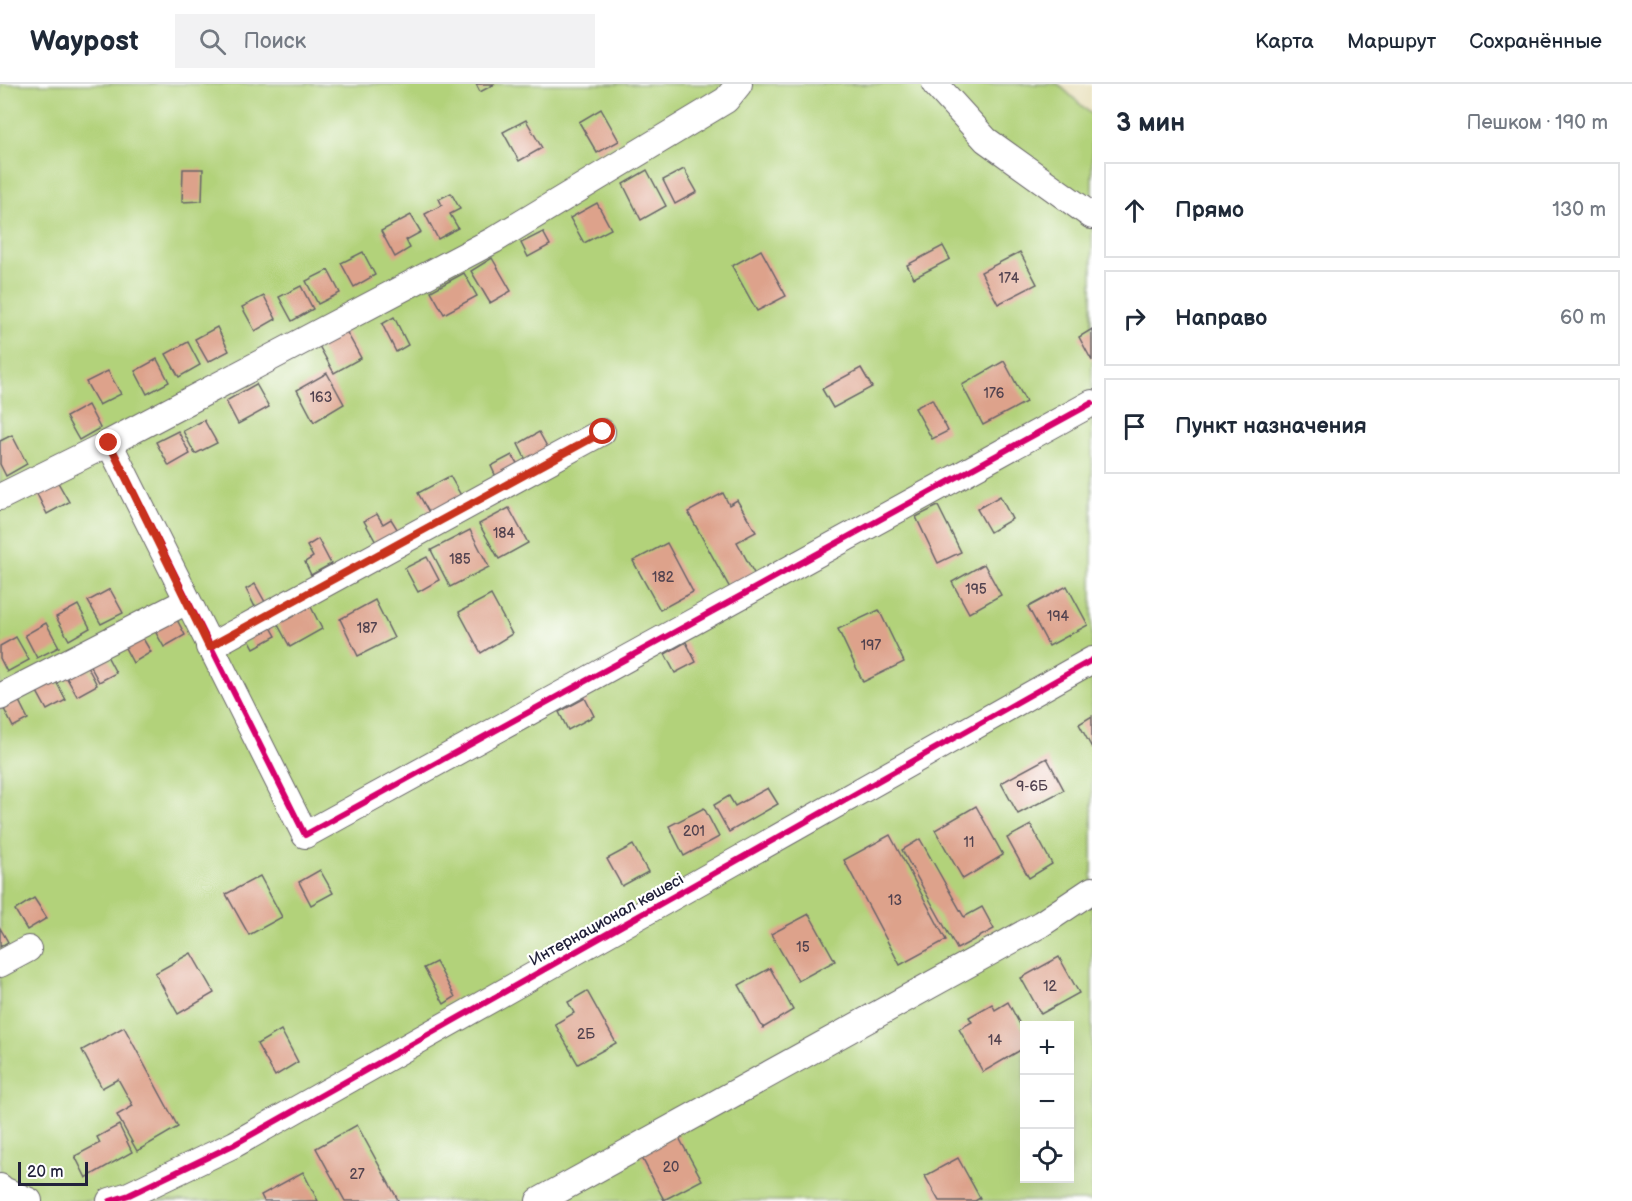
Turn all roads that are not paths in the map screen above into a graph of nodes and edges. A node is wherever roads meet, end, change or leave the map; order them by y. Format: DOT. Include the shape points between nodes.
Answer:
graph roads {
  1 [pos="739,84"];
  2 [pos="935,84"];
  3 [pos="1092,216"];
  4 [pos="1092,403"];
  5 [pos="603,432"];
  6 [pos="109,443"];
  7 [pos="0,497"];
  8 [pos="187,601"];
  9 [pos="209,647"];
  10 [pos="1092,660"];
  11 [pos="0,698"];
  12 [pos="1092,890"];
  13 [pos="28,949"];
  14 [pos="0,964"];
  15 [pos="0,1187"];
  16 [pos="120,1198"];
  17 [pos="29,1201"];
  18 [pos="539,1201"];
  1 -- 6 [label="street" via="726,100 494,240"];
  2 -- 3 [label="street" via="986,141"];
  4 -- 9 [label="street" via="304,835"];
  5 -- 9 [label="street"];
  6 -- 7 [label="street"];
  6 -- 8 [label="street"];
  8 -- 9 [label="street"];
  8 -- 11 [label="street"];
  10 -- 16 [label="street, Интернационал көшесі" via="235,1144"];
  12 -- 18 [label="street" via="1041,924"];
  13 -- 14 [label="street"];
  15 -- 17 [label="street"];
}
